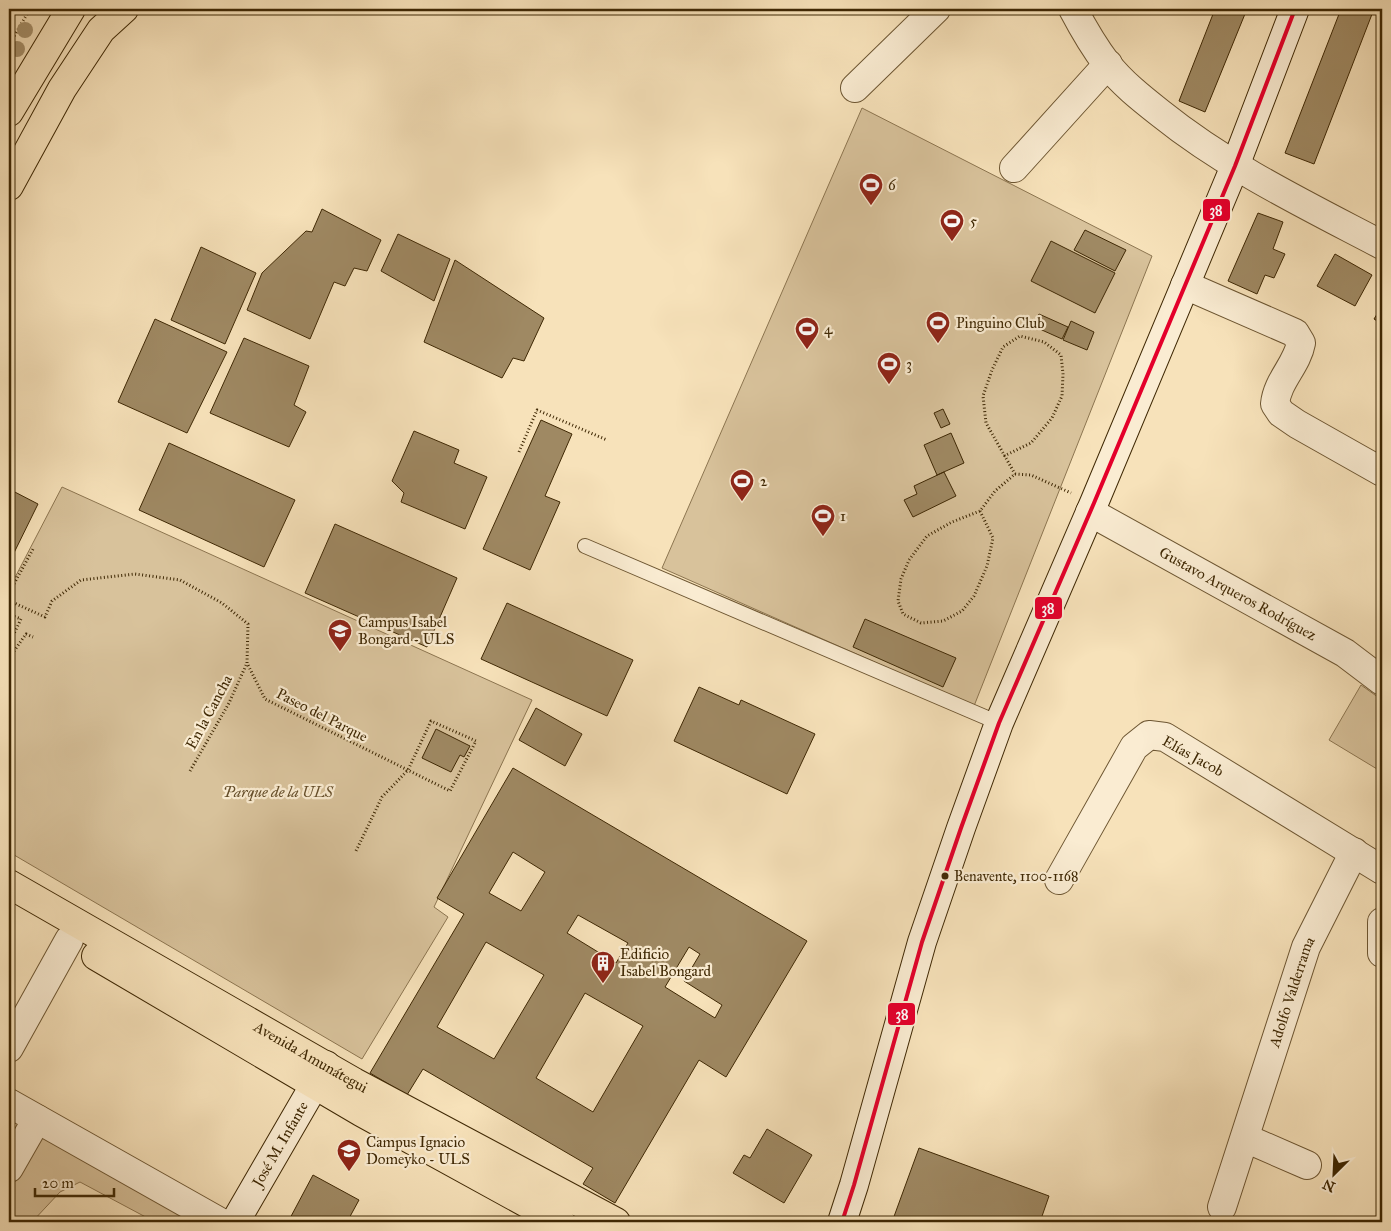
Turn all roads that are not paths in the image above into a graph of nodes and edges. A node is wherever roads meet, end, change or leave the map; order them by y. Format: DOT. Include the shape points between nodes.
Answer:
graph roads {
  1 [pos="71,9"];
  2 [pos="124,9"];
  3 [pos="936,9"];
  4 [pos="1295,9"];
  5 [pos="1083,15"];
  6 [pos="1108,64"];
  7 [pos="855,88"];
  8 [pos="9,112"];
  9 [pos="1235,166"];
  10 [pos="1014,168"];
  11 [pos="9,186"];
  12 [pos="1382,245"];
  13 [pos="1185,285"];
  14 [pos="1382,472"];
  15 [pos="1092,508"];
  16 [pos="585,546"];
  17 [pos="1382,682"];
  18 [pos="999,723"];
  19 [pos="1354,852"];
  20 [pos="1382,870"];
  21 [pos="1059,880"];
  22 [pos="9,884"];
  23 [pos="9,905"];
  24 [pos="1382,922"];
  25 [pos="69,940"];
  26 [pos="1382,953"];
  27 [pos="9,1048"];
  28 [pos="320,1075"];
  29 [pos="9,1103"];
  30 [pos="37,1119"];
  31 [pos="1246,1138"];
  32 [pos="10,1162"];
  33 [pos="1307,1165"];
  34 [pos="1222,1207"];
  35 [pos="220,1222"];
  36 [pos="235,1222"];
  37 [pos="562,1222"];
  38 [pos="616,1222"];
  39 [pos="842,1222"];
  1 -- 8 [label="main road"];
  2 -- 11 [label="main road" via="101,30 62,89"];
  3 -- 7 [label="street"];
  4 -- 9 [label="street"];
  5 -- 6 [label="street"];
  6 -- 9 [label="street" via="1135,94 1184,133"];
  6 -- 10 [label="street"];
  9 -- 12 [label="street"];
  9 -- 13 [label="street"];
  13 -- 14 [label="street" via="1294,333 1301,343 1300,352 1276,394 1275,404 1281,413 1297,424"];
  13 -- 15 [label="street"];
  15 -- 17 [label="street, Gustavo Arqueros Rodríguez" via="1345,653"];
  15 -- 18 [label="street"];
  16 -- 18 [label="lane"];
  18 -- 39 [label="street" via="922,942"];
  19 -- 20 [label="street, Elías Jacob"];
  19 -- 21 [label="street, Elías Jacob" via="1165,737 1149,735 1134,747"];
  19 -- 31 [label="street, Adolfo Valderrama" via="1306,947"];
  22 -- 28 [label="main road, Avenida Amunátegui"];
  23 -- 25 [label="main road, Avenida Amunátegui"];
  24 -- 26 [label="street"];
  25 -- 27 [label="street"];
  25 -- 28 [label="main road, Avenida Amunátegui"];
  28 -- 36 [label="street, José M. Infante"];
  28 -- 37 [label="main road, Avenida Amunátegui" via="361,1112"];
  28 -- 38 [label="main road, Avenida Amunátegui"];
  29 -- 30 [label="street"];
  30 -- 32 [label="street"];
  30 -- 35 [label="street"];
  31 -- 33 [label="street"];
  31 -- 34 [label="street, Adolfo Valderrama"];
}
